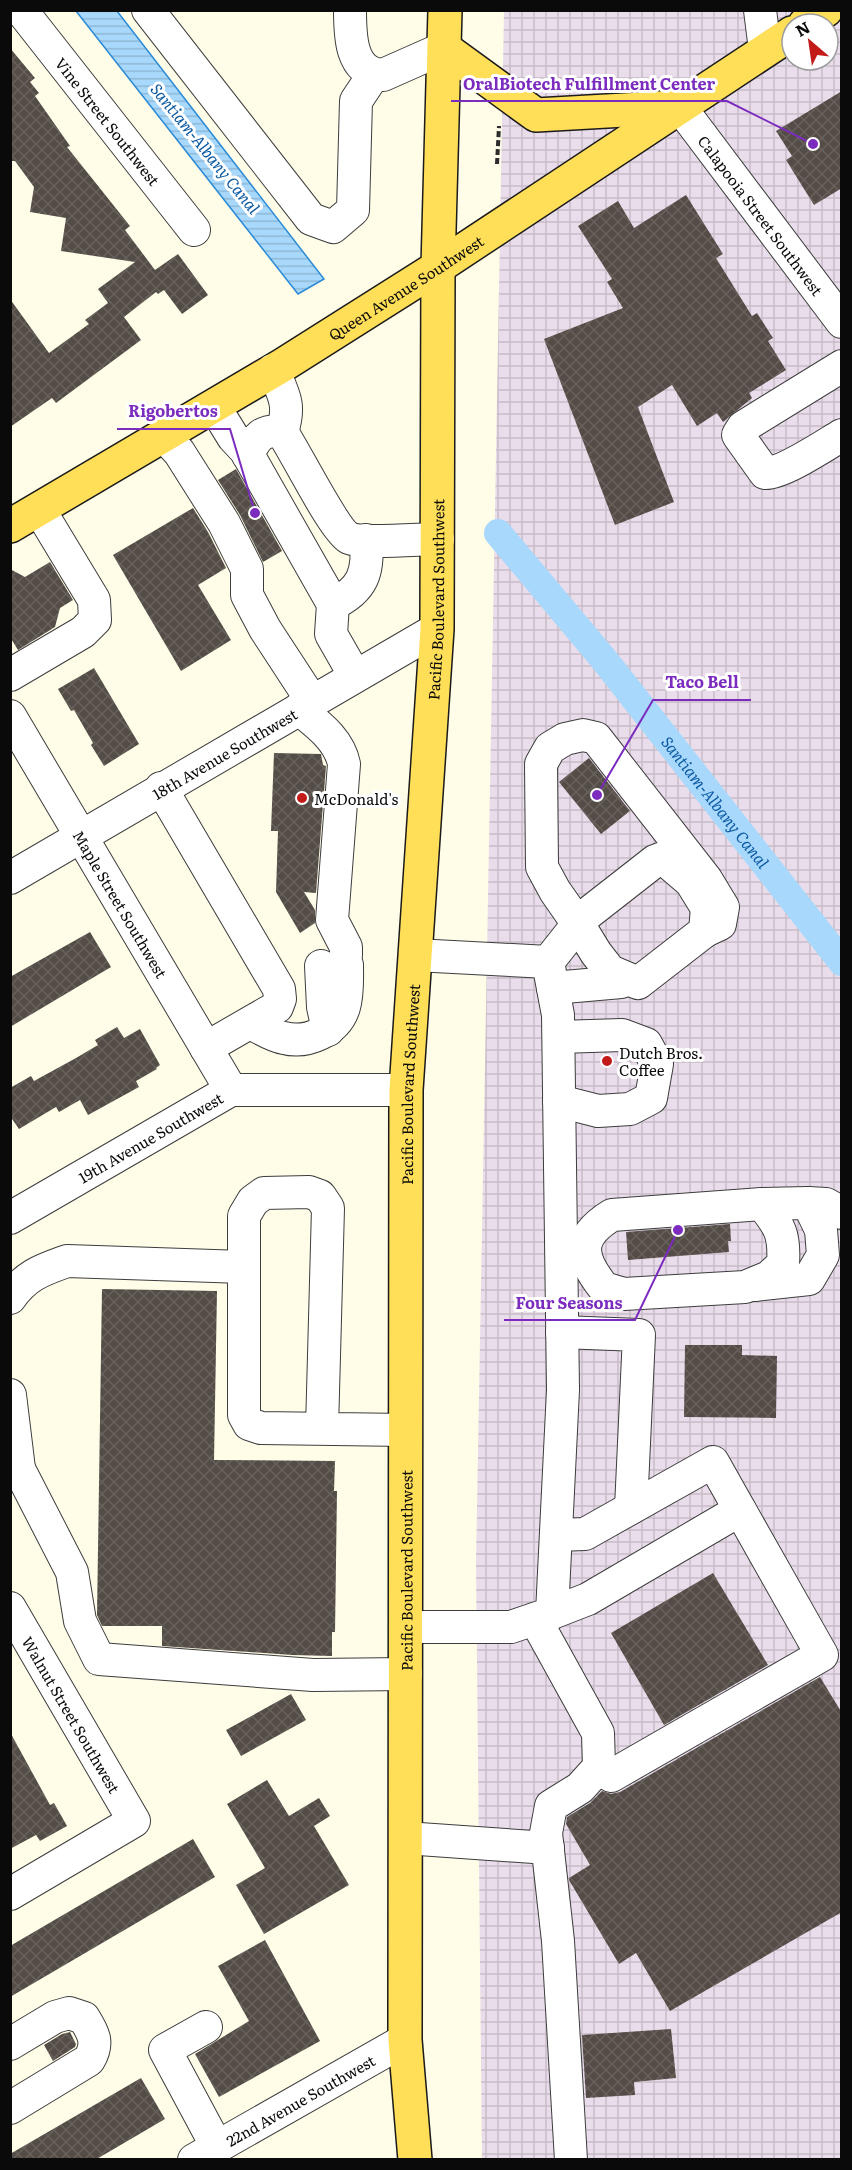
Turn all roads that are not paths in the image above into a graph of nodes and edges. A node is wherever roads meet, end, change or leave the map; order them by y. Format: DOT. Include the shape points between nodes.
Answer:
graph roads {
  1 [pos="21,10"];
  2 [pos="148,10"];
  3 [pos="350,10"];
  4 [pos="445,10"];
  5 [pos="760,10"];
  6 [pos="779,41"];
  7 [pos="444,48"];
  8 [pos="374,74"];
  9 [pos="680,107"];
  10 [pos="194,231"];
  11 [pos="438,267"];
  12 [pos="842,322"];
  13 [pos="842,366"];
  14 [pos="273,370"];
  15 [pos="214,406"];
  16 [pos="282,432"];
  17 [pos="163,435"];
  18 [pos="842,435"];
  19 [pos="248,454"];
  20 [pos="39,509"];
  21 [pos="10,526"];
  22 [pos="438,539"];
  23 [pos="366,540"];
  24 [pos="333,604"];
  25 [pos="437,628"];
  26 [pos="10,675"];
  27 [pos="355,676"];
  28 [pos="305,705"];
  29 [pos="10,716"];
  30 [pos="161,788"];
  31 [pos="81,835"];
  32 [pos="10,878"];
  33 [pos="705,931"];
  34 [pos="416,955"];
  35 [pos="550,975"];
  36 [pos="628,979"];
  37 [pos="250,1023"];
  38 [pos="559,1037"];
  39 [pos="207,1048"];
  40 [pos="231,1090"];
  41 [pos="406,1090"];
  42 [pos="559,1101"];
  43 [pos="808,1203"];
  44 [pos="769,1213"];
  45 [pos="842,1213"];
  46 [pos="10,1218"];
  47 [pos="578,1253"];
  48 [pos="842,1262"];
  49 [pos="243,1267"];
  50 [pos="809,1279"];
  51 [pos="745,1287"];
  52 [pos="10,1298"];
  53 [pos="562,1332"];
  54 [pos="10,1395"];
  55 [pos="322,1429"];
  56 [pos="406,1430"];
  57 [pos="15,1471"];
  58 [pos="631,1508"];
  59 [pos="740,1510"];
  60 [pos="556,1535"];
  61 [pos="10,1608"];
  62 [pos="544,1616"];
  63 [pos="406,1627"];
  64 [pos="99,1659"];
  65 [pos="406,1674"];
  66 [pos="54,1682"];
  67 [pos="599,1767"];
  68 [pos="405,1838"];
  69 [pos="548,1848"];
  70 [pos="10,1894"];
  71 [pos="206,2027"];
  72 [pos="405,2040"];
  73 [pos="10,2044"];
  74 [pos="10,2108"];
  75 [pos="206,2153"];
  76 [pos="415,2160"];
  77 [pos="570,2160"];
  1 -- 10 [label="street, Vine Street Southwest"];
  2 -- 8 [label="street" via="311,219 333,227 353,210 356,101"];
  3 -- 8 [label="street" via="352,47 357,58"];
  4 -- 7 [label="main road, Pacific Boulevard Southwest"];
  5 -- 6 [label="street"];
  6 -- 9 [label="main road, Queen Avenue Southwest"];
  7 -- 8 [label="street" via="383,75"];
  7 -- 9 [label="main road" via="536,115"];
  7 -- 11 [label="main road, Pacific Boulevard Southwest"];
  9 -- 11 [label="main road, Queen Avenue Southwest"];
  9 -- 12 [label="street, Calapooia Street Southwest"];
  11 -- 14 [label="main road, Queen Avenue Southwest"];
  11 -- 22 [label="main road, Pacific Boulevard Southwest"];
  13 -- 18 [label="street" via="742,427 738,435 760,468 770,474"];
  14 -- 15 [label="main road, Queen Avenue Southwest"];
  14 -- 16 [label="street" via="286,400"];
  15 -- 17 [label="main road, Queen Avenue Southwest"];
  15 -- 19 [label="street"];
  16 -- 19 [label="street" via="270,430 255,439"];
  16 -- 23 [label="street" via="339,527 350,538"];
  17 -- 20 [label="main road, Queen Avenue Southwest"];
  17 -- 28 [label="street" via="179,452 224,523 246,569 247,595"];
  19 -- 24 [label="street"];
  20 -- 21 [label="main road, Queen Avenue Southwest"];
  20 -- 26 [label="street" via="94,600 95,620 83,632"];
  22 -- 23 [label="street"];
  22 -- 25 [label="main road, Pacific Boulevard Southwest"];
  23 -- 24 [label="street" via="368,563 363,579 350,596"];
  24 -- 27 [label="street" via="331,634"];
  25 -- 27 [label="street, 18th Avenue Southwest"];
  25 -- 34 [label="main road, Pacific Boulevard Southwest"];
  27 -- 28 [label="street, 18th Avenue Southwest"];
  28 -- 30 [label="street, 18th Avenue Southwest"];
  28 -- 37 [label="street" via="335,742 344,764 332,920 346,947 334,961 323,1007 327,1030 304,1041 283,1038"];
  29 -- 31 [label="street, Maple Street Southwest"];
  30 -- 31 [label="street, 18th Avenue Southwest"];
  30 -- 37 [label="street" via="279,989 277,1007"];
  31 -- 32 [label="street, 18th Avenue Southwest"];
  31 -- 39 [label="street, Maple Street Southwest"];
  33 -- 35 [label="street" via="720,924 723,907 706,879 597,738 583,735 566,739 550,748 541,764 542,867 578,924"];
  33 -- 36 [label="street" via="638,983"];
  33 -- 36 [label="street" via="707,908 691,882 663,858 655,861 577,922 610,970"];
  34 -- 35 [label="street"];
  34 -- 41 [label="main road, Pacific Boulevard Southwest"];
  35 -- 36 [label="street" via="621,982"];
  35 -- 38 [label="street"];
  37 -- 39 [label="street"];
  38 -- 42 [label="street"];
  38 -- 42 [label="street" via="622,1035 646,1044 657,1064 651,1098 630,1110 598,1111"];
  39 -- 40 [label="street, Maple Street Southwest"];
  40 -- 41 [label="street, 19th Avenue Southwest"];
  40 -- 46 [label="street, 19th Avenue Southwest"];
  41 -- 56 [label="main road, Pacific Boulevard Southwest"];
  42 -- 47 [label="street"];
  43 -- 44 [label="street"];
  43 -- 45 [label="street" via="826,1204"];
  43 -- 50 [label="street" via="820,1230 823,1255"];
  44 -- 47 [label="street" via="612,1215 596,1224"];
  44 -- 51 [label="street" via="784,1244 783,1264 769,1277"];
  47 -- 51 [label="street" via="604,1288 624,1294"];
  47 -- 53 [label="street"];
  48 -- 50 [label="street"];
  49 -- 52 [label="street" via="67,1261 40,1270 21,1283"];
  49 -- 55 [label="street" via="244,1415 249,1424 261,1428"];
  49 -- 55 [label="street" via="244,1216 253,1201 264,1192 309,1192 320,1196 328,1208"];
  50 -- 51 [label="street"];
  53 -- 58 [label="street" via="639,1335"];
  53 -- 60 [label="street"];
  54 -- 57 [label="street"];
  55 -- 56 [label="street"];
  56 -- 63 [label="main road, Pacific Boulevard Southwest"];
  57 -- 64 [label="street" via="72,1572 80,1622"];
  58 -- 59 [label="street" via="713,1462"];
  58 -- 60 [label="street" via="585,1534"];
  59 -- 62 [label="street" via="588,1599"];
  59 -- 67 [label="street" via="822,1655 611,1776"];
  60 -- 62 [label="street"];
  61 -- 66 [label="street, Walnut Street Southwest"];
  62 -- 63 [label="street" via="511,1627"];
  62 -- 67 [label="street" via="598,1733"];
  63 -- 65 [label="main road, Pacific Boulevard Southwest"];
  64 -- 65 [label="street" via="313,1675"];
  64 -- 66 [label="street"];
  65 -- 68 [label="main road, Pacific Boulevard Southwest"];
  66 -- 70 [label="street, Walnut Street Southwest" via="134,1821"];
  67 -- 69 [label="street" via="580,1788 551,1806 546,1833"];
  68 -- 69 [label="street"];
  68 -- 72 [label="main road, Pacific Boulevard Southwest"];
  69 -- 77 [label="street" via="558,1941"];
  71 -- 75 [label="street" via="165,2050"];
  72 -- 75 [label="street, 22nd Avenue Southwest"];
  72 -- 76 [label="main road, Pacific Boulevard Southwest"];
  73 -- 74 [label="street" via="69,2013 84,2018 94,2034 95,2050 89,2060"];
}
